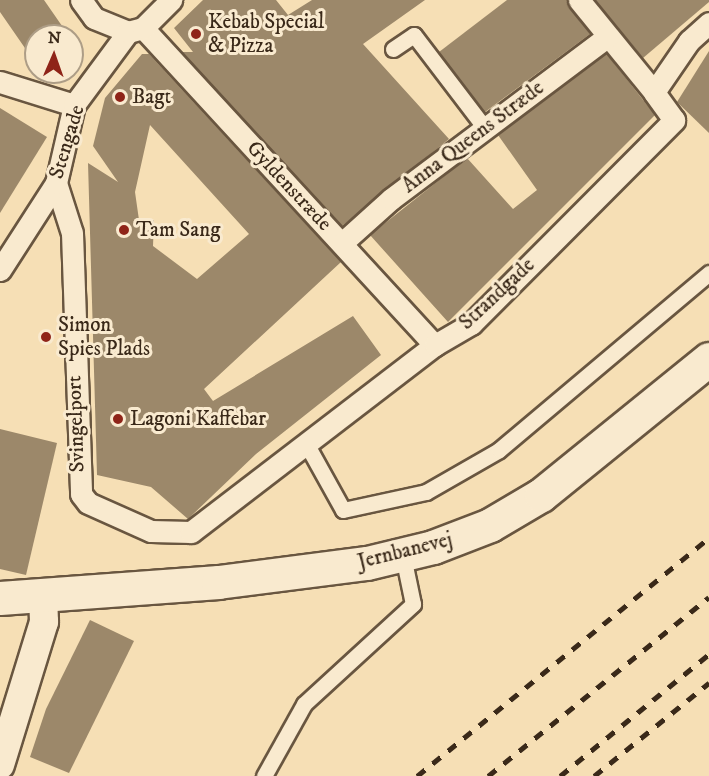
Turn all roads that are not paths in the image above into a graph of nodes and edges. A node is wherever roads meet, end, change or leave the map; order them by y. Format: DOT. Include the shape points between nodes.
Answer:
graph roads {
  1 [pos="81,0"];
  2 [pos="171,0"];
  3 [pos="579,0"];
  4 [pos="709,23"];
  5 [pos="135,30"];
  6 [pos="608,36"];
  7 [pos="393,49"];
  8 [pos="0,82"];
  9 [pos="654,92"];
  10 [pos="74,105"];
  11 [pos="484,127"];
  12 [pos="56,183"];
  13 [pos="342,243"];
  14 [pos="0,270"];
  15 [pos="706,281"];
  16 [pos="435,345"];
  17 [pos="709,359"];
  18 [pos="307,445"];
  19 [pos="206,524"];
  20 [pos="403,556"];
  21 [pos="43,597"];
  22 [pos="0,598"];
  23 [pos="0,765"];
  24 [pos="264,776"];
  1 -- 5 [label="street" via="94,18"];
  2 -- 5 [label="street, Stengade"];
  3 -- 6 [label="street"];
  4 -- 9 [label="street" via="689,41"];
  5 -- 10 [label="street, Stengade"];
  5 -- 13 [label="street, Gyldenstræde"];
  6 -- 9 [label="street"];
  6 -- 11 [label="street, Anna Queens Stræde"];
  7 -- 11 [label="lane" via="414,35"];
  8 -- 10 [label="street"];
  9 -- 16 [label="street, Strandgade" via="674,120 471,324"];
  10 -- 12 [label="street, Stengade"];
  11 -- 13 [label="street, Anna Queens Stræde"];
  12 -- 14 [label="street, Stengade"];
  12 -- 19 [label="street, Svingelport" via="72,233 81,494 88,503 151,531 183,533"];
  13 -- 16 [label="street, Gyldenstræde"];
  15 -- 18 [label="lane" via="499,450 426,492 342,510"];
  16 -- 18 [label="street, Strandgade"];
  17 -- 20 [label="main road, Jernbanevej" via="541,495 490,525"];
  18 -- 19 [label="street, Strandgade"];
  20 -- 21 [label="main road, Jernbanevej" via="218,582"];
  20 -- 24 [label="lane" via="413,604 304,704"];
  21 -- 22 [label="main road, Jernbanevej"];
  21 -- 23 [label="street" via="44,622"];
}
